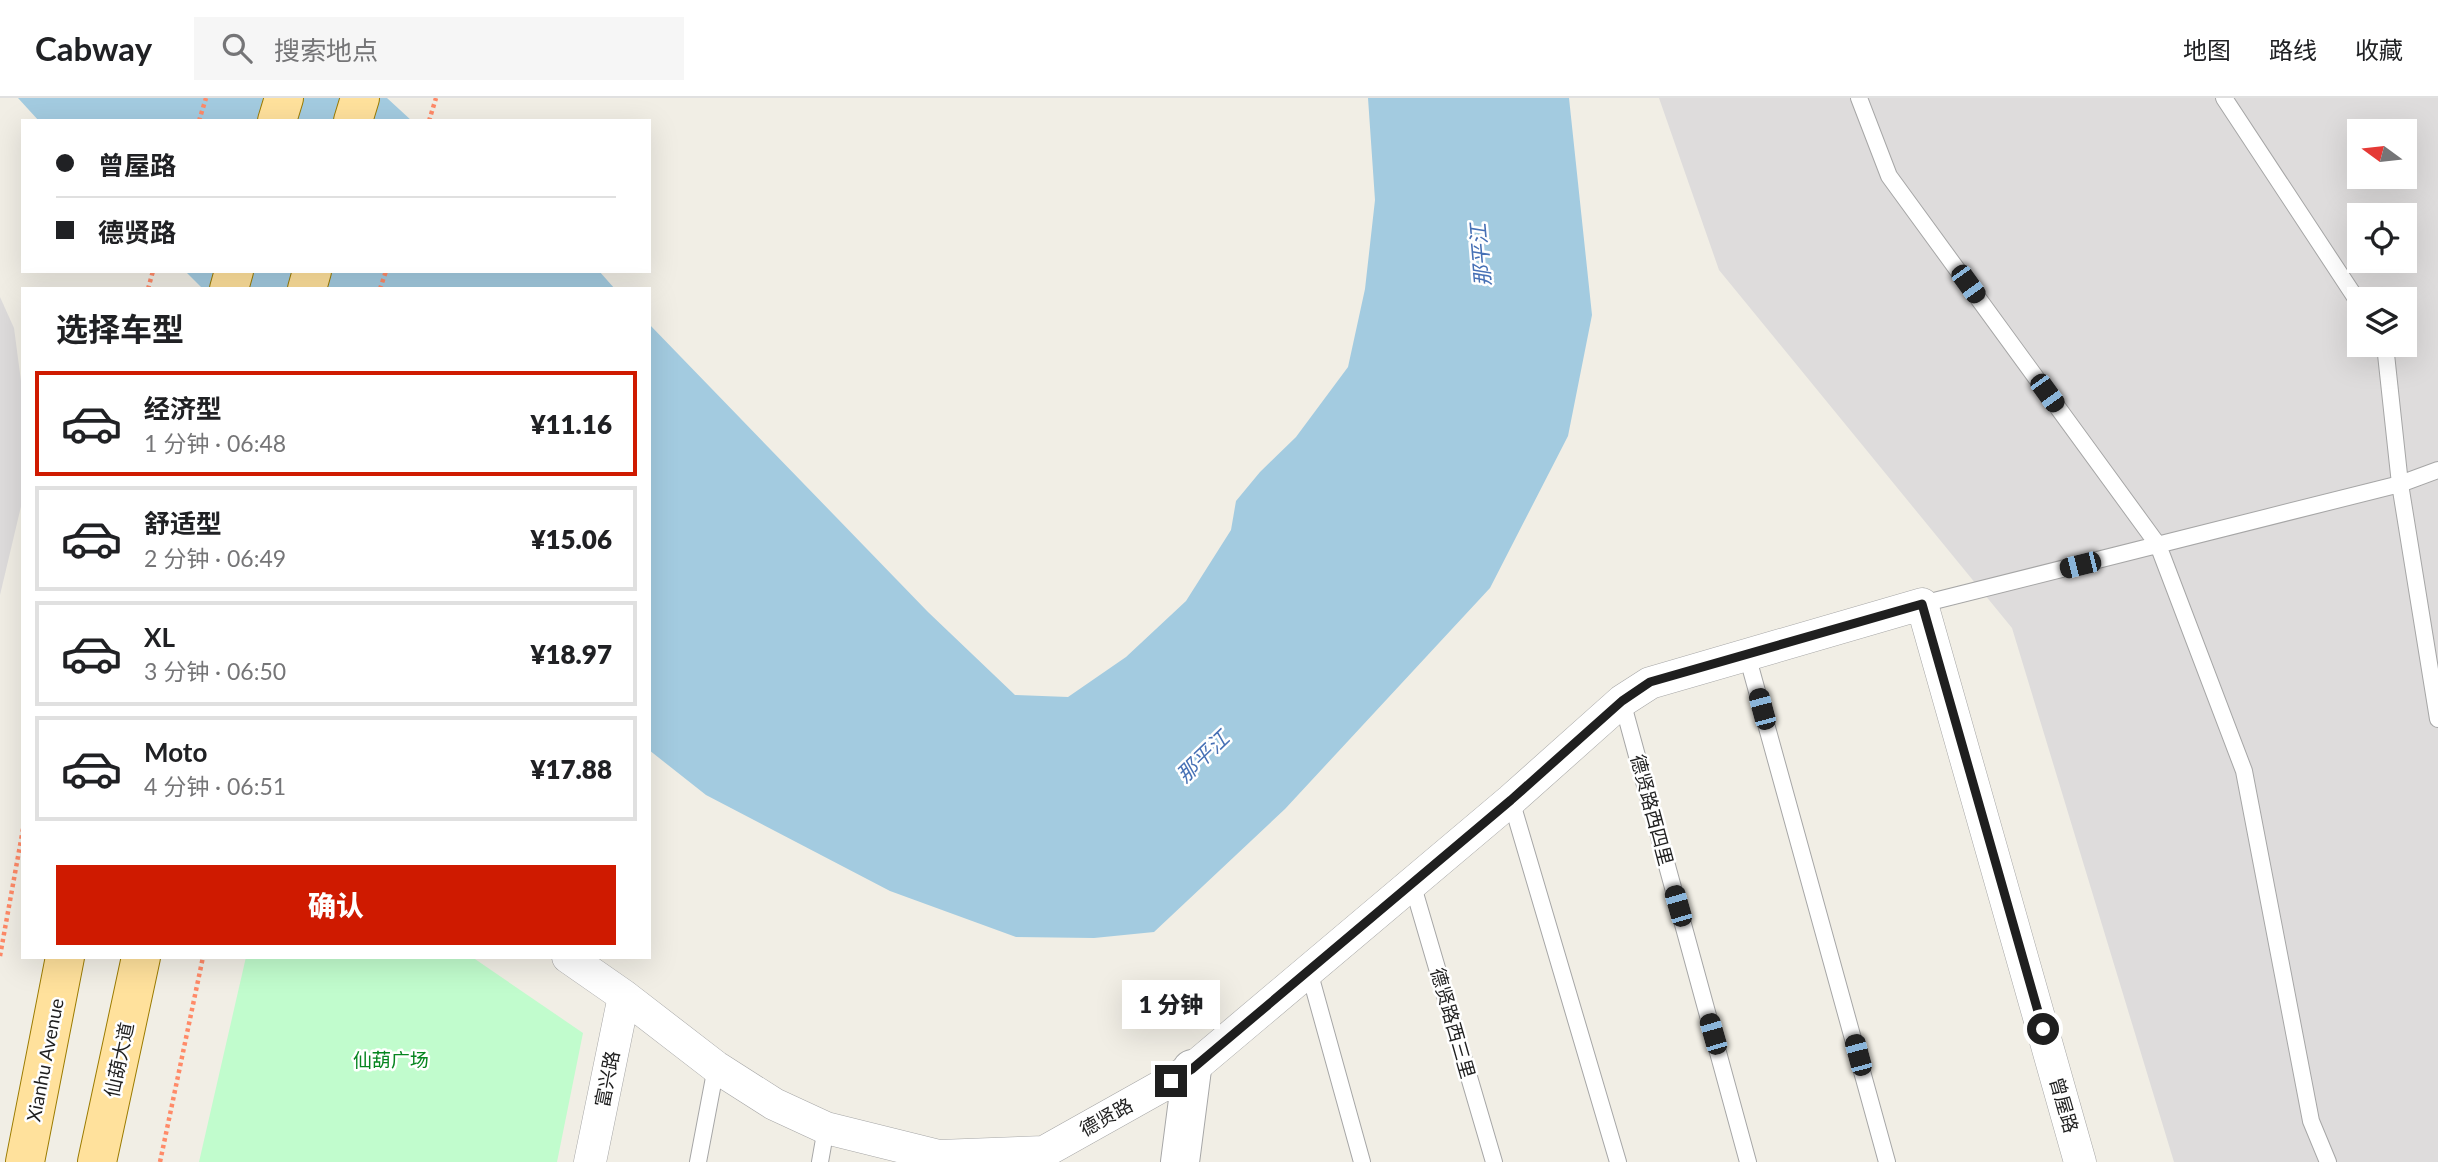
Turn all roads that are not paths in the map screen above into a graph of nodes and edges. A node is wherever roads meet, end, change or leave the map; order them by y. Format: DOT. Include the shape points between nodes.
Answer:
graph roads {
  1 [pos="284,98"];
  2 [pos="360,98"];
  3 [pos="1859,98"];
  4 [pos="2224,98"];
  5 [pos="278,119"];
  6 [pos="354,119"];
  7 [pos="2348,287"];
  8 [pos="2386,357"];
  9 [pos="2438,470"];
  10 [pos="2400,484"];
  11 [pos="2158,545"];
  12 [pos="1922,604"];
  13 [pos="1747,655"];
  14 [pos="1622,701"];
  15 [pos="2438,719"];
  16 [pos="1511,800"];
  17 [pos="1412,883"];
  18 [pos="65,959"];
  19 [pos="141,959"];
  20 [pos="571,959"];
  21 [pos="1308,971"];
  22 [pos="624,996"];
  23 [pos="716,1067"];
  24 [pos="1192,1069"];
  25 [pos="826,1128"];
  26 [pos="1044,1157"];
  27 [pos="939,1159"];
  28 [pos="25,1162"];
  29 [pos="97,1162"];
  30 [pos="590,1162"];
  31 [pos="698,1162"];
  32 [pos="820,1162"];
  33 [pos="1181,1162"];
  34 [pos="1362,1162"];
  35 [pos="1494,1162"];
  36 [pos="1618,1162"];
  37 [pos="1748,1162"];
  38 [pos="1887,1162"];
  39 [pos="2080,1162"];
  40 [pos="2328,1162"];
  1 -- 5 [label="main road"];
  2 -- 6 [label="main road"];
  3 -- 11 [label="lane" via="1889,176"];
  4 -- 7 [label="lane"];
  8 -- 10 [label="lane"];
  9 -- 10 [label="lane"];
  10 -- 11 [label="lane"];
  10 -- 15 [label="lane"];
  11 -- 12 [label="lane"];
  11 -- 40 [label="lane" via="2245,771 2311,1121"];
  12 -- 13 [label="street, 德贤路"];
  12 -- 39 [label="street, 曾屋路"];
  13 -- 14 [label="street, 德贤路" via="1650,682"];
  13 -- 38 [label="lane"];
  14 -- 16 [label="street, 德贤路"];
  14 -- 37 [label="lane, 德贤路西四里"];
  16 -- 17 [label="street, 德贤路"];
  16 -- 36 [label="lane"];
  17 -- 21 [label="street, 德贤路"];
  17 -- 35 [label="lane, 德贤路西三里"];
  18 -- 28 [label="main road, Xianhu Avenue"];
  19 -- 29 [label="main road, 仙葫大道"];
  20 -- 22 [label="street, 德贤路"];
  21 -- 24 [label="street, 德贤路"];
  21 -- 34 [label="lane"];
  22 -- 23 [label="street, 德贤路"];
  22 -- 30 [label="street, 富兴路"];
  23 -- 25 [label="street, 德贤路" via="774,1104"];
  23 -- 31 [label="lane"];
  24 -- 26 [label="street, 德贤路"];
  24 -- 33 [label="street"];
  25 -- 27 [label="street, 德贤路"];
  25 -- 32 [label="lane"];
  26 -- 27 [label="street, 德贤路"];
}
